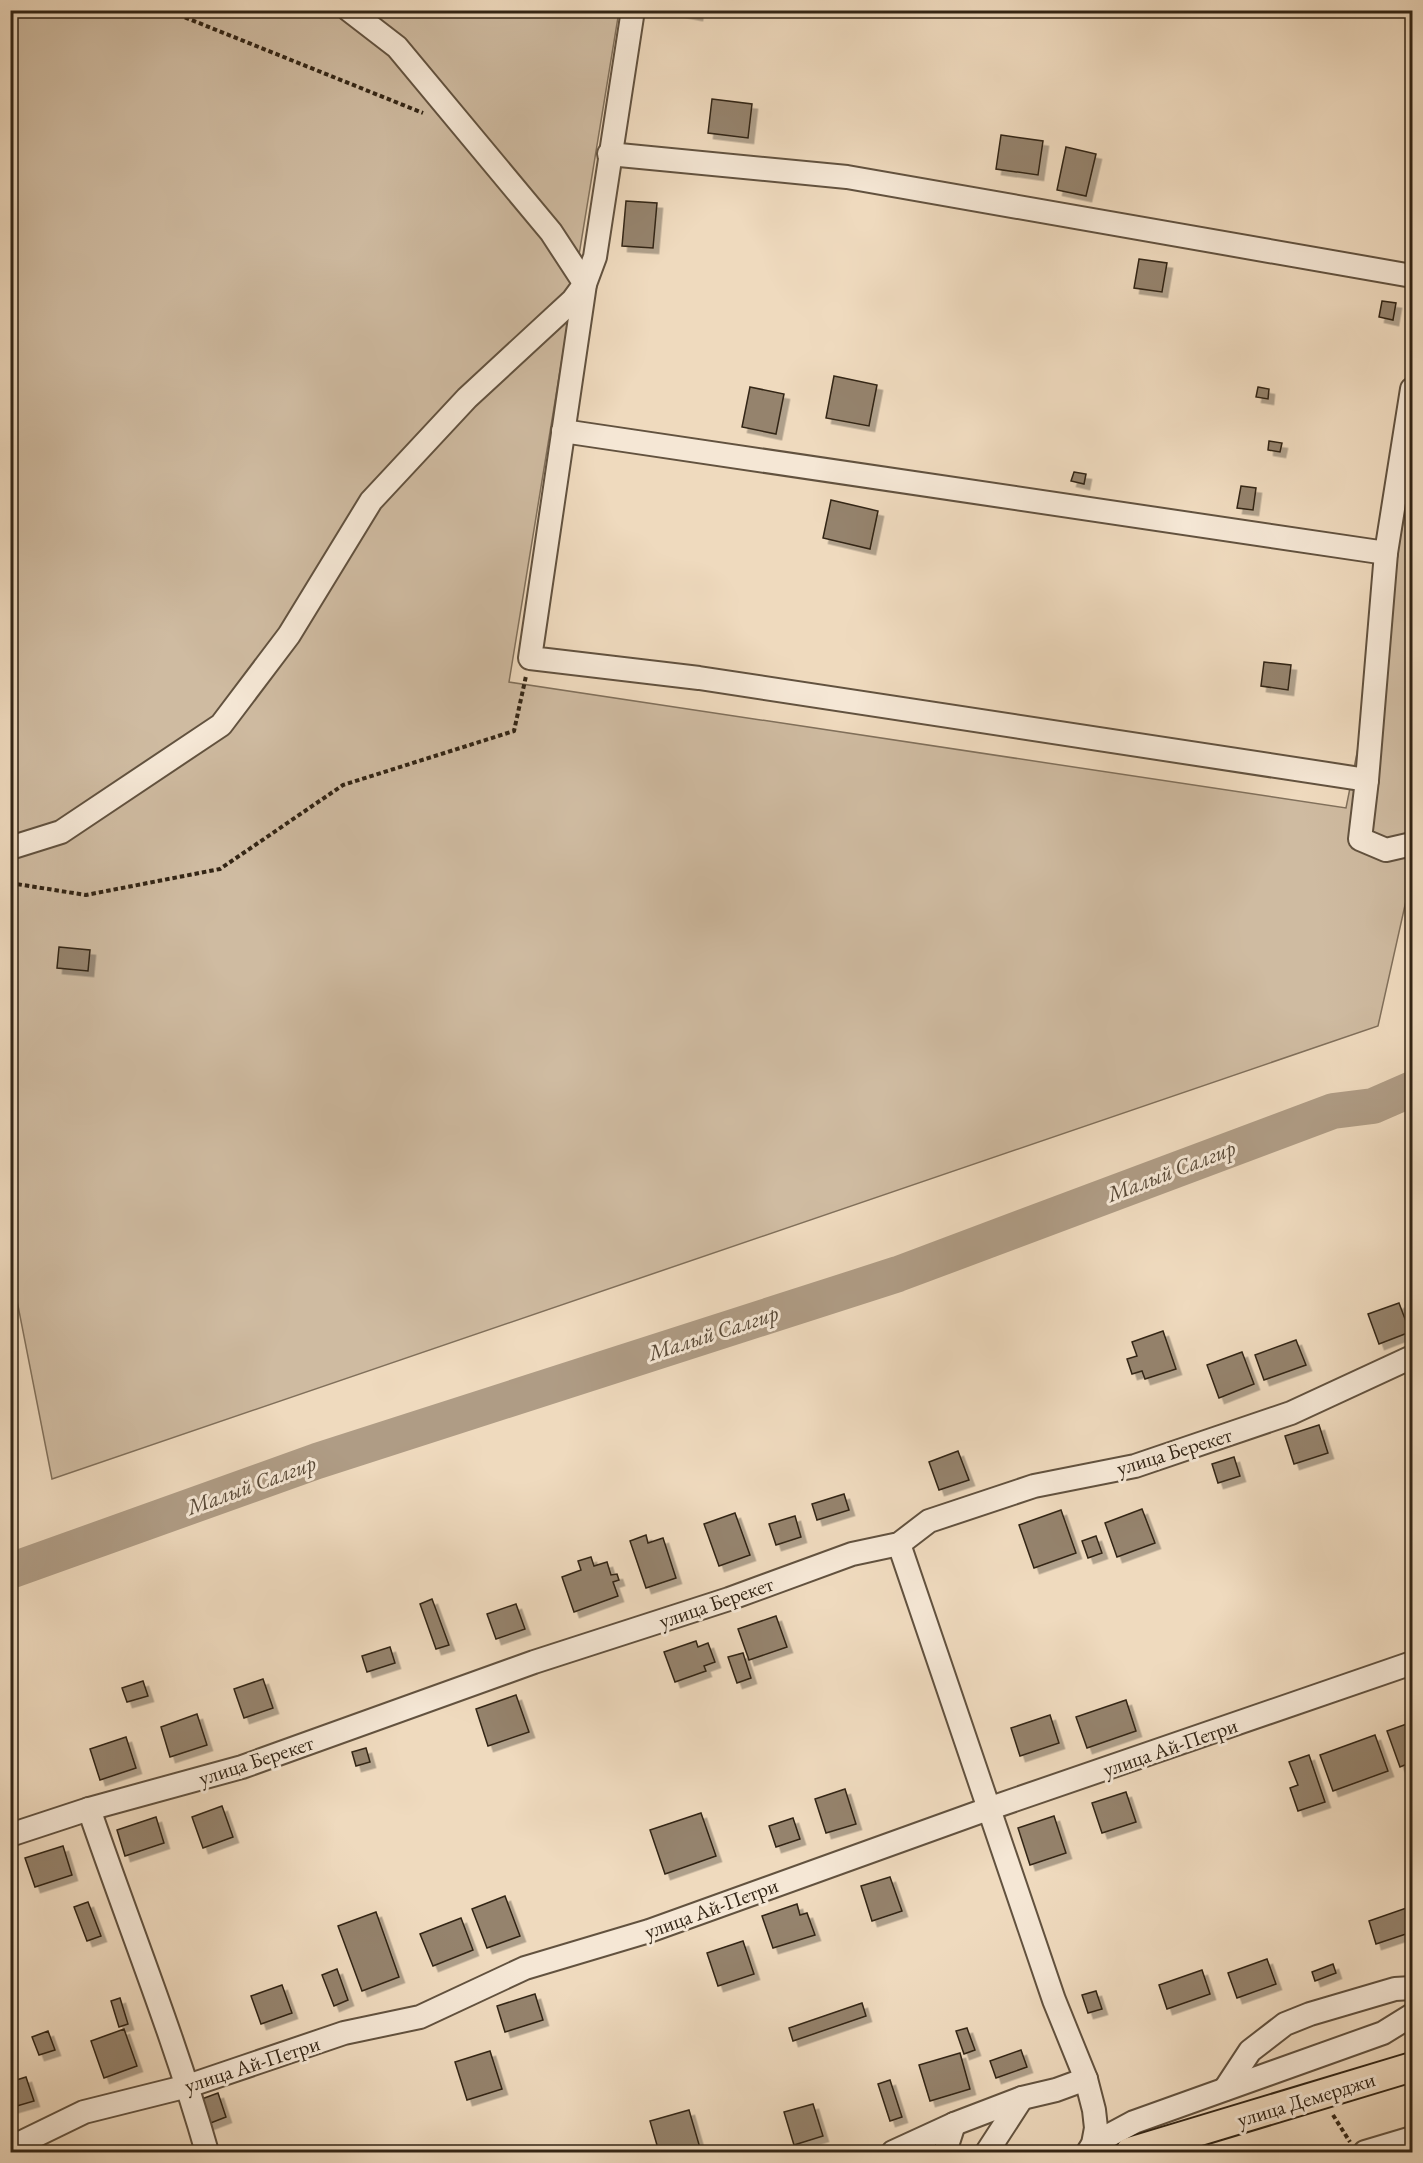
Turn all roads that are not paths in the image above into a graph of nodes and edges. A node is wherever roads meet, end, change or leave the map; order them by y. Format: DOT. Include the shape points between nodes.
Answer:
graph roads {
  1 [pos="349,10"];
  2 [pos="633,10"];
  3 [pos="609,154"];
  4 [pos="1413,276"];
  5 [pos="585,284"];
  6 [pos="1413,389"];
  7 [pos="563,431"];
  8 [pos="1386,553"];
  9 [pos="1367,780"];
  10 [pos="1413,844"];
  11 [pos="10,848"];
  12 [pos="1413,1357"];
  13 [pos="899,1544"];
  14 [pos="1413,1663"];
  15 [pos="89,1809"];
  16 [pos="988,1809"];
  17 [pos="10,1835"];
  18 [pos="1413,1989"];
  19 [pos="1413,2014"];
  20 [pos="1413,2067"];
  21 [pos="1086,2079"];
  22 [pos="188,2086"];
  23 [pos="1225,2089"];
  24 [pos="1022,2098"];
  25 [pos="954,2124"];
  26 [pos="1413,2138"];
  27 [pos="10,2148"];
  28 [pos="1090,2148"];
  29 [pos="1358,2148"];
  30 [pos="207,2152"];
  31 [pos="893,2152"];
  32 [pos="945,2152"];
  33 [pos="987,2152"];
  34 [pos="1130,2152"];
  1 -- 5 [label="street" via="397,47 551,232"];
  2 -- 3 [label="street"];
  3 -- 4 [label="street" via="847,177"];
  3 -- 5 [label="street" via="595,257"];
  5 -- 7 [label="street"];
  5 -- 11 [label="street" via="573,300 467,398 371,501 289,635 221,725 61,832"];
  6 -- 8 [label="street"];
  7 -- 8 [label="street"];
  7 -- 9 [label="street" via="530,658 699,678"];
  8 -- 9 [label="street"];
  9 -- 10 [label="street" via="1360,839 1386,850"];
  12 -- 13 [label="street, улица Берекет" via="1291,1413 1135,1466 1034,1486 929,1521"];
  13 -- 15 [label="street, улица Берекет" via="852,1554 242,1767"];
  13 -- 16 [label="street"];
  14 -- 16 [label="street, улица Ай-Петри"];
  15 -- 17 [label="street, улица Берекет"];
  15 -- 22 [label="street"];
  16 -- 21 [label="street" via="1054,2000"];
  16 -- 22 [label="street, улица Ай-Петри" via="649,1931 525,1968 420,2017 344,2033"];
  18 -- 23 [label="street" via="1395,1989 1285,2024 1250,2051"];
  19 -- 23 [label="street" via="1383,2033"];
  20 -- 34 [label="main road, улица Демерджи"];
  21 -- 24 [label="street"];
  21 -- 28 [label="street" via="1096,2128"];
  22 -- 27 [label="street, улица Ай-Петри" via="84,2112"];
  22 -- 30 [label="street"];
  23 -- 28 [label="street" via="1134,2122"];
  24 -- 25 [label="street"];
  24 -- 33 [label="street"];
  25 -- 31 [label="street"];
  25 -- 32 [label="street"];
  26 -- 29 [label="street"];
}
